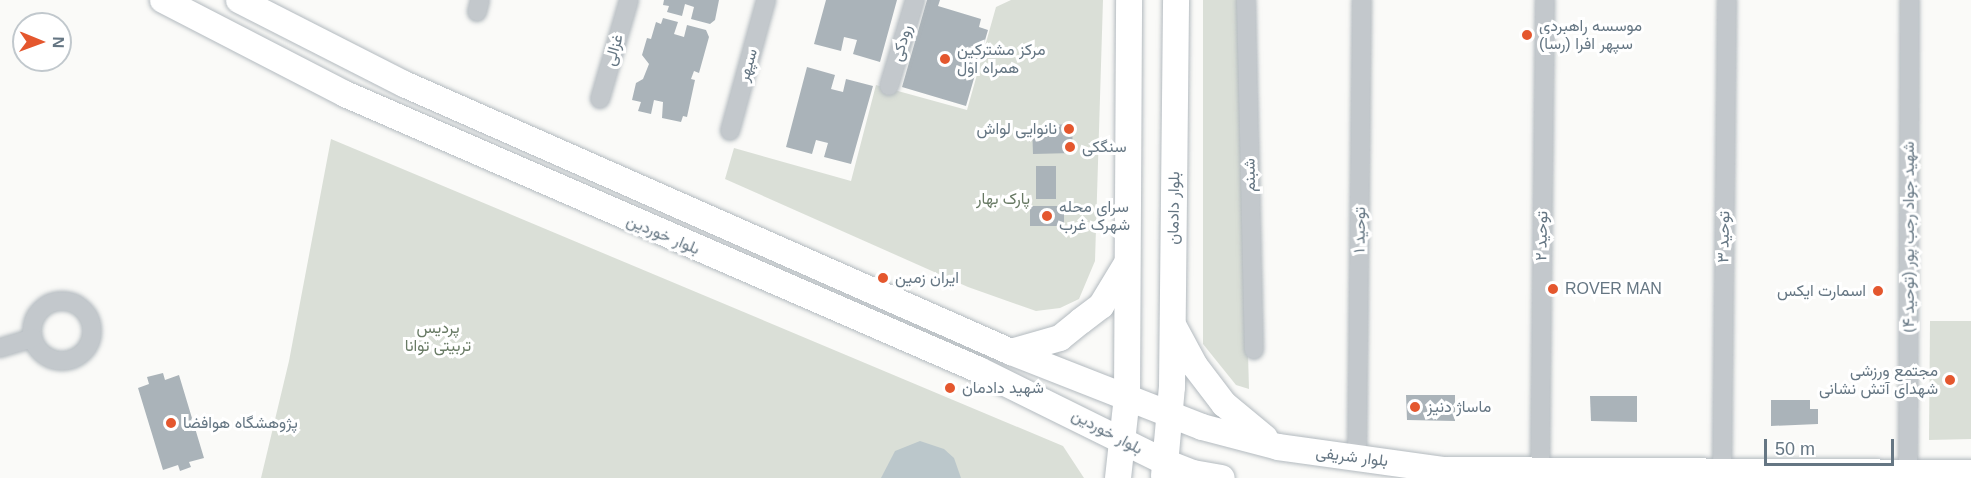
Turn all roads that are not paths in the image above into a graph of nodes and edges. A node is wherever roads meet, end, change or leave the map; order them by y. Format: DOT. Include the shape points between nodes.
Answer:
graph roads {
  1 [pos="162,0"];
  2 [pos="239,0"];
  3 [pos="629,0"];
  4 [pos="766,0"];
  5 [pos="915,0"];
  6 [pos="1129,0"];
  7 [pos="1176,0"];
  8 [pos="1246,0"];
  9 [pos="1362,0"];
  10 [pos="1545,0"];
  11 [pos="1727,0"];
  12 [pos="1910,0"];
  13 [pos="889,86"];
  14 [pos="600,99"];
  15 [pos="730,131"];
  16 [pos="1128,263"];
  17 [pos="1173,325"];
  18 [pos="32,338"];
  19 [pos="0,348"];
  20 [pos="1254,350"];
  21 [pos="1011,352"];
  22 [pos="1127,398"];
  23 [pos="1170,416"];
  24 [pos="1124,440"];
  25 [pos="1278,447"];
  26 [pos="1357,460"];
  27 [pos="1166,471"];
  28 [pos="1540,471"];
  29 [pos="1908,473"];
  30 [pos="1971,473"];
  31 [pos="1722,474"];
  32 [pos="1838,476"];
  33 [pos="1118,478"];
  34 [pos="1222,478"];
  1 -- 24 [label="main road, بلوار خوردین" via="345,94 979,370"];
  2 -- 21 [label="main road, بلوار خوردین" via="404,84"];
  3 -- 14 [label="street, غزالی"];
  4 -- 15 [label="street, سپهر"];
  5 -- 13 [label="street, رودکی"];
  6 -- 16 [label="main road"];
  7 -- 17 [label="main road, بلوار دادمان"];
  8 -- 20 [label="street, شبنم"];
  9 -- 26 [label="street, توحید ۱"];
  10 -- 28 [label="street, توحید ۲"];
  11 -- 31 [label="street, توحید ۳"];
  12 -- 29 [label="street, شهید جواد رجب پور (توحید ۴)"];
  16 -- 21 [label="main road" via="1101,306 1060,338"];
  16 -- 22 [label="main road"];
  17 -- 23 [label="main road, بلوار دادمان"];
  17 -- 25 [label="main road" via="1195,366 1224,404 1246,426"];
  18 -- 19 [label="street"];
  21 -- 22 [label="main road, بلوار خوردین"];
  22 -- 23 [label="main road, بلوار خوردین"];
  22 -- 24 [label="main road"];
  23 -- 25 [label="main road, بلوار شریفی"];
  23 -- 27 [label="main road, بلوار دادمان"];
  24 -- 27 [label="main road, بلوار خوردین"];
  24 -- 33 [label="main road"];
  25 -- 26 [label="main road, بلوار شریفی"];
  26 -- 28 [label="main road, بلوار شریفی" via="1444,470"];
  27 -- 34 [label="main road"];
  28 -- 31 [label="main road, بلوار شریفی"];
  29 -- 30 [label="main road, بلوار شریفی"];
  29 -- 32 [label="main road, بلوار شریفی"];
  31 -- 32 [label="main road, بلوار شریفی"];
}
